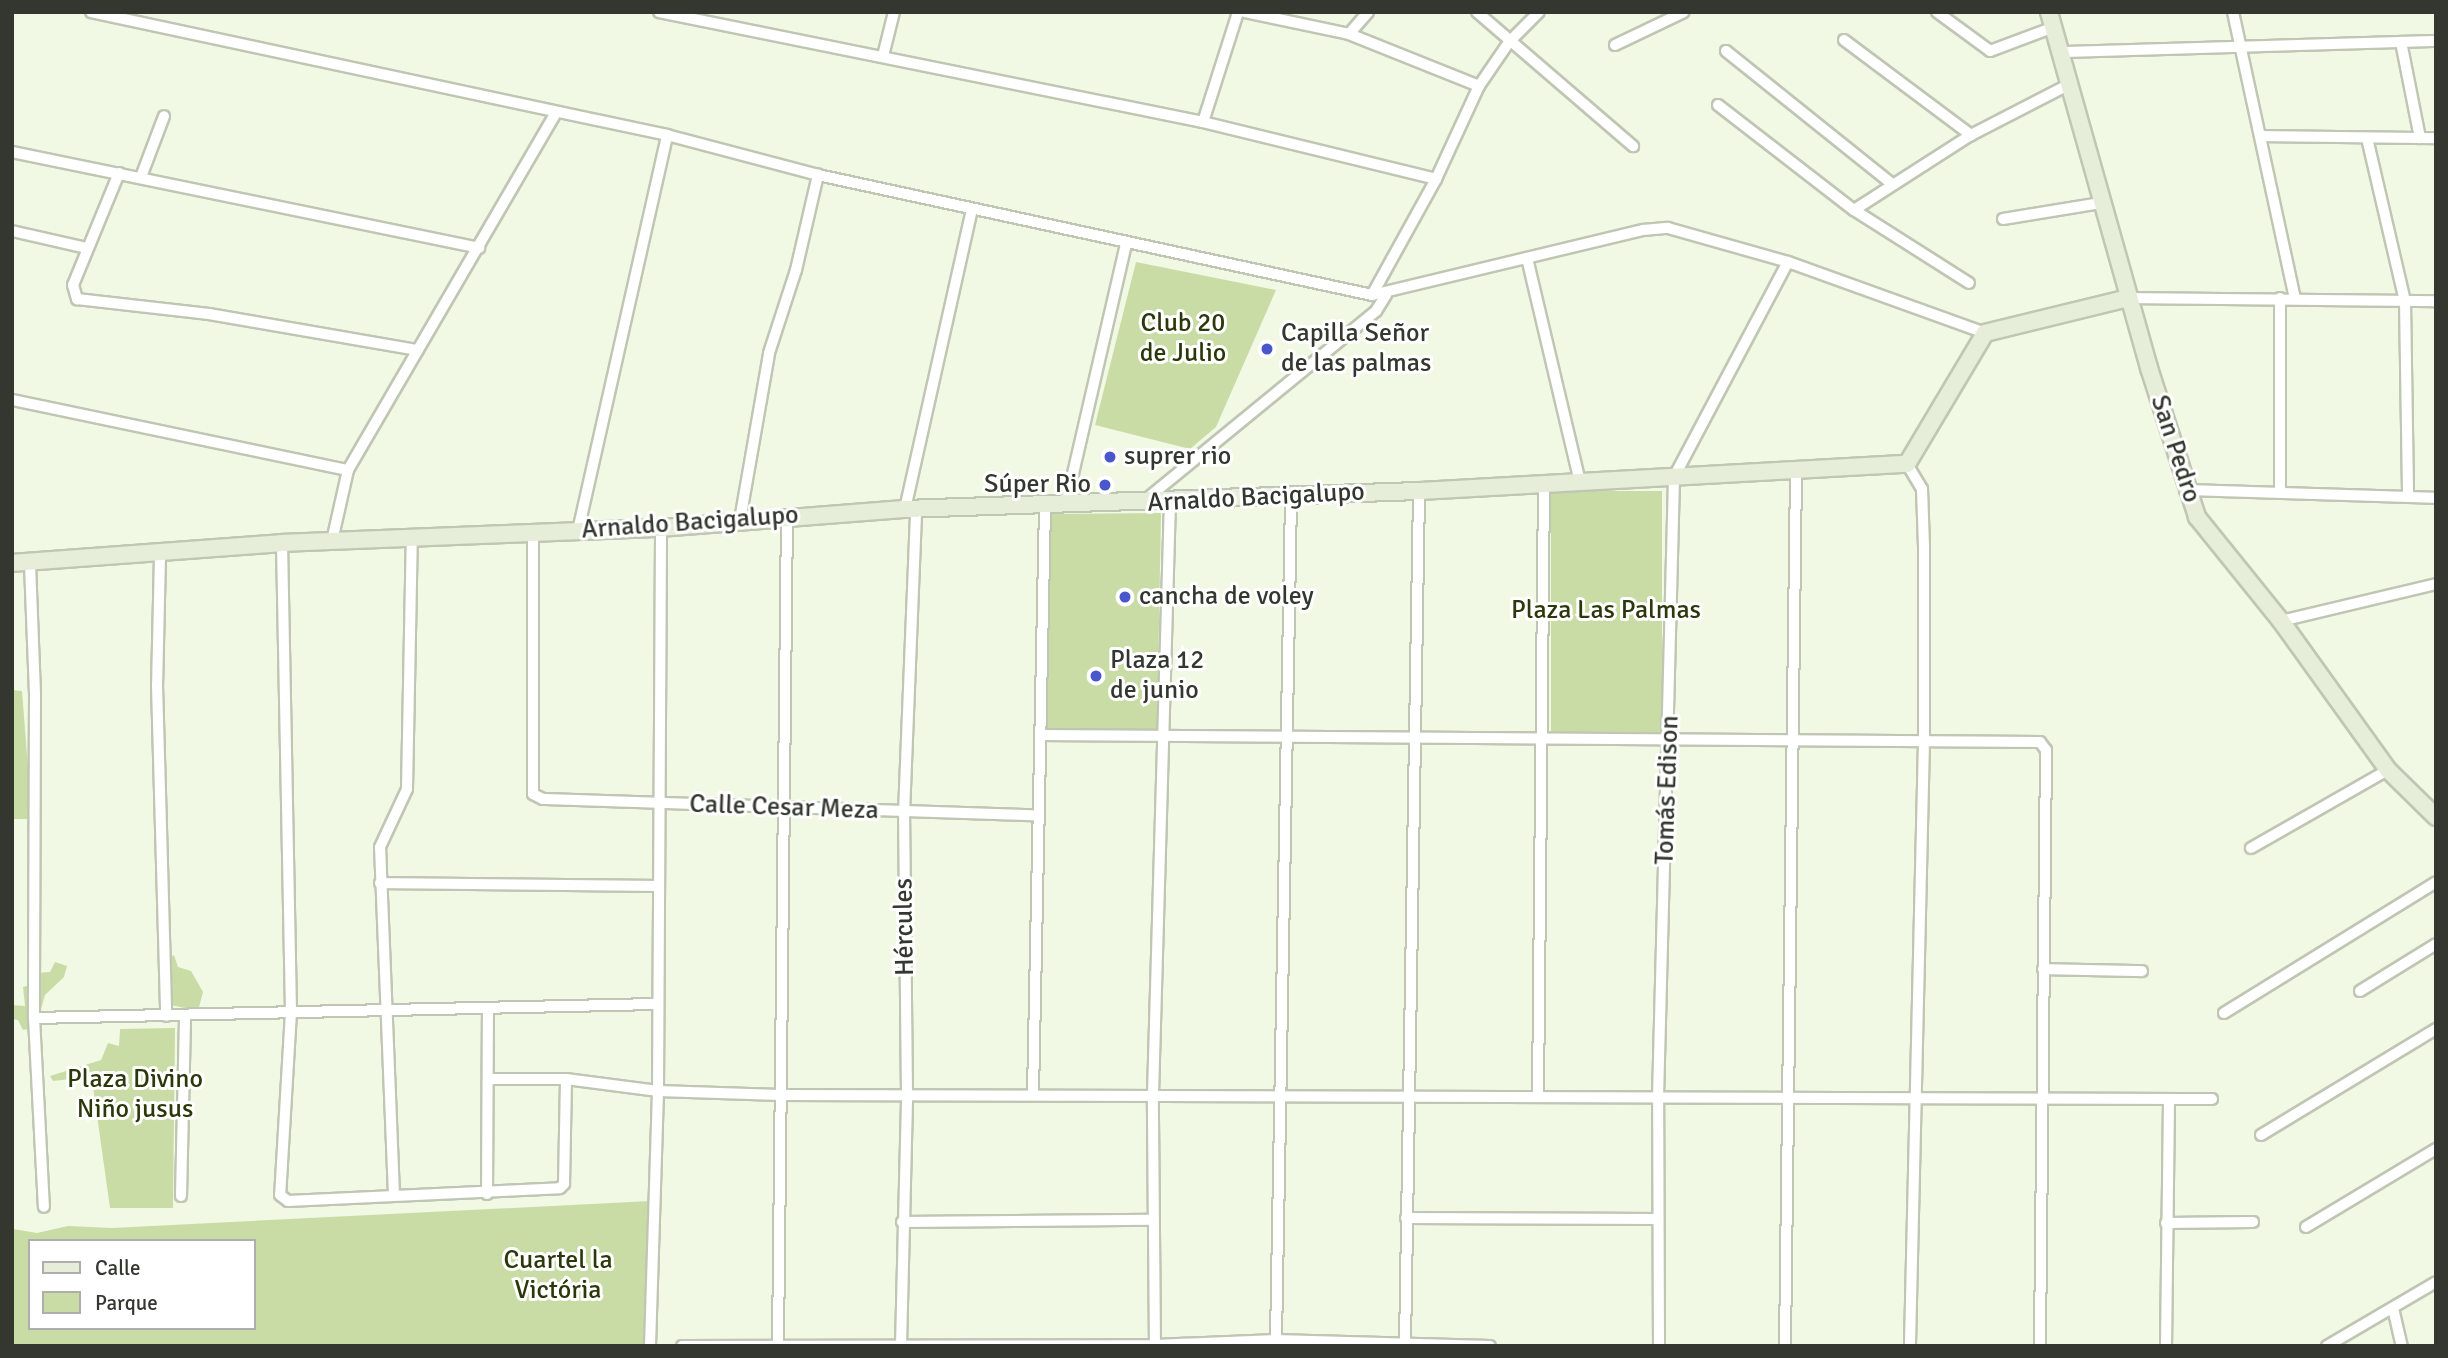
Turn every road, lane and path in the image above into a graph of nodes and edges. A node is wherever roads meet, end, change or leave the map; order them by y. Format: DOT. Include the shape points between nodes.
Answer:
graph roads {
  1 [pos="91,12"];
  2 [pos="659,12"];
  3 [pos="894,12"];
  4 [pos="1238,12"];
  5 [pos="1245,12"];
  6 [pos="1368,12"];
  7 [pos="1476,12"];
  8 [pos="1539,12"];
  9 [pos="1684,12"];
  10 [pos="1937,12"];
  11 [pos="2233,12"];
  12 [pos="2051,20"];
  13 [pos="1349,34"];
  14 [pos="1844,40"];
  15 [pos="2436,41"];
  16 [pos="1509,42"];
  17 [pos="2401,42"];
  18 [pos="1615,45"];
  19 [pos="2242,48"];
  20 [pos="1726,51"];
  21 [pos="2062,52"];
  22 [pos="883,56"];
  23 [pos="2068,85"];
  24 [pos="1479,86"];
  25 [pos="1718,105"];
  26 [pos="556,111"];
  27 [pos="164,116"];
  28 [pos="1203,122"];
  29 [pos="667,135"];
  30 [pos="1971,135"];
  31 [pos="2261,136"];
  32 [pos="2367,138"];
  33 [pos="2420,138"];
  34 [pos="2436,138"];
  35 [pos="1633,146"];
  36 [pos="12,152"];
  37 [pos="119,173"];
  38 [pos="818,175"];
  39 [pos="141,177"];
  40 [pos="1436,179"];
  41 [pos="1891,183"];
  42 [pos="2101,203"];
  43 [pos="972,209"];
  44 [pos="1854,210"];
  45 [pos="2003,219"];
  46 [pos="12,231"];
  47 [pos="1126,244"];
  48 [pos="86,248"];
  49 [pos="480,248"];
  50 [pos="1527,258"];
  51 [pos="1788,262"];
  52 [pos="1969,283"];
  53 [pos="1372,295"];
  54 [pos="1386,295"];
  55 [pos="2129,298"];
  56 [pos="2280,298"];
  57 [pos="2295,298"];
  58 [pos="2436,301"];
  59 [pos="2405,302"];
  60 [pos="1985,333"];
  61 [pos="418,349"];
  62 [pos="12,400"];
  63 [pos="1907,464"];
  64 [pos="348,470"];
  65 [pos="1796,473"];
  66 [pos="1674,477"];
  67 [pos="1580,482"];
  68 [pos="1544,484"];
  69 [pos="2185,490"];
  70 [pos="1419,491"];
  71 [pos="2280,493"];
  72 [pos="1291,495"];
  73 [pos="2408,497"];
  74 [pos="2436,498"];
  75 [pos="1170,501"];
  76 [pos="1141,503"];
  77 [pos="1066,504"];
  78 [pos="1045,506"];
  79 [pos="911,509"];
  80 [pos="787,517"];
  81 [pos="740,520"];
  82 [pos="661,528"];
  83 [pos="578,531"];
  84 [pos="533,532"];
  85 [pos="412,537"];
  86 [pos="332,541"];
  87 [pos="282,543"];
  88 [pos="160,556"];
  89 [pos="12,563"];
  90 [pos="30,564"];
  91 [pos="2436,584"];
  92 [pos="2281,621"];
  93 [pos="1040,735"];
  94 [pos="1167,738"];
  95 [pos="1288,739"];
  96 [pos="1415,740"];
  97 [pos="1542,741"];
  98 [pos="1924,741"];
  99 [pos="1670,742"];
  100 [pos="1796,742"];
  101 [pos="2388,770"];
  102 [pos="658,802"];
  103 [pos="783,807"];
  104 [pos="904,813"];
  105 [pos="1035,815"];
  106 [pos="2436,817"];
  107 [pos="2251,848"];
  108 [pos="2436,882"];
  109 [pos="380,883"];
  110 [pos="656,886"];
  111 [pos="2436,944"];
  112 [pos="2043,969"];
  113 [pos="2143,971"];
  114 [pos="2360,991"];
  115 [pos="657,1004"];
  116 [pos="386,1009"];
  117 [pos="488,1009"];
  118 [pos="291,1012"];
  119 [pos="2224,1013"];
  120 [pos="185,1015"];
  121 [pos="166,1016"];
  122 [pos="34,1018"];
  123 [pos="2436,1029"];
  124 [pos="489,1079"];
  125 [pos="566,1079"];
  126 [pos="658,1091"];
  127 [pos="1032,1094"];
  128 [pos="1153,1094"];
  129 [pos="780,1095"];
  130 [pos="907,1096"];
  131 [pos="1280,1096"];
  132 [pos="1538,1096"];
  133 [pos="2039,1096"];
  134 [pos="1408,1097"];
  135 [pos="1789,1097"];
  136 [pos="1916,1097"];
  137 [pos="1658,1098"];
  138 [pos="2169,1098"];
  139 [pos="2211,1099"];
  140 [pos="2261,1135"];
  141 [pos="2436,1149"];
  142 [pos="487,1194"];
  143 [pos="394,1195"];
  144 [pos="181,1196"];
  145 [pos="44,1207"];
  146 [pos="1406,1218"];
  147 [pos="1658,1219"];
  148 [pos="1153,1220"];
  149 [pos="902,1222"];
  150 [pos="2253,1222"];
  151 [pos="2166,1223"];
  152 [pos="2306,1227"];
  153 [pos="2436,1282"];
  154 [pos="2393,1308"];
  155 [pos="1276,1340"];
  156 [pos="778,1345"];
  157 [pos="1155,1345"];
  158 [pos="1405,1345"];
  159 [pos="650,1346"];
  160 [pos="682,1346"];
  161 [pos="901,1346"];
  162 [pos="1032,1346"];
  163 [pos="1490,1346"];
  164 [pos="1659,1346"];
  165 [pos="1785,1346"];
  166 [pos="1910,1346"];
  167 [pos="2040,1346"];
  168 [pos="2166,1346"];
  169 [pos="2327,1346"];
  170 [pos="2402,1346"];
  1 -- 26 [label="street"];
  2 -- 22 [label="street"];
  3 -- 22 [label="street"];
  4 -- 28 [label="street"];
  5 -- 13 [label="street"];
  6 -- 13 [label="street"];
  7 -- 16 [label="street"];
  8 -- 16 [label="street"];
  9 -- 18 [label="street"];
  10 -- 12 [label="street" via="1990,51"];
  11 -- 19 [label="street"];
  12 -- 21 [label="street, San Pedro"];
  13 -- 24 [label="street"];
  14 -- 30 [label="street"];
  15 -- 17 [label="street"];
  16 -- 24 [label="street"];
  16 -- 35 [label="street"];
  17 -- 19 [label="street"];
  17 -- 33 [label="street"];
  19 -- 21 [label="street"];
  19 -- 31 [label="street"];
  20 -- 41 [label="street"];
  21 -- 23 [label="street, San Pedro"];
  22 -- 28 [label="street"];
  23 -- 30 [label="street"];
  23 -- 42 [label="street, San Pedro"];
  24 -- 40 [label="street"];
  25 -- 44 [label="street"];
  26 -- 29 [label="street"];
  26 -- 49 [label="street"];
  27 -- 39 [label="street"];
  28 -- 40 [label="street"];
  29 -- 38 [label="street"];
  29 -- 83 [label="street"];
  30 -- 41 [label="street"];
  31 -- 32 [label="street"];
  31 -- 57 [label="street"];
  32 -- 33 [label="street"];
  32 -- 59 [label="street"];
  33 -- 34 [label="street"];
  36 -- 37 [label="street"];
  37 -- 39 [label="street"];
  37 -- 48 [label="street"];
  38 -- 43 [label="street"];
  38 -- 81 [label="street" via="796,270 769,353"];
  39 -- 49 [label="street"];
  40 -- 53 [label="street"];
  41 -- 44 [label="street"];
  42 -- 45 [label="street"];
  42 -- 55 [label="street, San Pedro"];
  43 -- 47 [label="street"];
  43 -- 79 [label="street, Hércules"];
  44 -- 52 [label="street"];
  46 -- 48 [label="street"];
  47 -- 53 [label="street"];
  47 -- 77 [label="street"];
  48 -- 61 [label="street" via="73,285 76,299 84,302 209,314"];
  49 -- 61 [label="street"];
  50 -- 51 [label="street" via="1668,228"];
  50 -- 54 [label="street"];
  50 -- 67 [label="street"];
  51 -- 60 [label="street"];
  51 -- 66 [label="street, Tomás Edison"];
  53 -- 54 [label="street"];
  54 -- 76 [label="street" via="1376,311"];
  55 -- 56 [label="street"];
  55 -- 60 [label="street"];
  55 -- 69 [label="street, San Pedro"];
  56 -- 57 [label="street"];
  56 -- 71 [label="street"];
  57 -- 59 [label="street"];
  58 -- 59 [label="street"];
  59 -- 73 [label="street"];
  60 -- 63 [label="street"];
  61 -- 64 [label="street"];
  62 -- 64 [label="street"];
  63 -- 65 [label="street, Arnaldo Bacigalupo"];
  63 -- 98 [label="street" via="1922,489"];
  64 -- 86 [label="street"];
  65 -- 66 [label="street, Arnaldo Bacigalupo"];
  65 -- 100 [label="street"];
  66 -- 67 [label="street, Arnaldo Bacigalupo"];
  66 -- 99 [label="street, Tomás Edison"];
  67 -- 68 [label="street, Arnaldo Bacigalupo"];
  68 -- 70 [label="street, Arnaldo Bacigalupo"];
  68 -- 97 [label="street"];
  69 -- 71 [label="street"];
  69 -- 92 [label="street, San Pedro" via="2216,544"];
  70 -- 72 [label="street, Arnaldo Bacigalupo"];
  70 -- 96 [label="street"];
  71 -- 73 [label="street"];
  72 -- 75 [label="street, Arnaldo Bacigalupo"];
  72 -- 95 [label="street"];
  73 -- 74 [label="street"];
  75 -- 76 [label="street, Arnaldo Bacigalupo"];
  75 -- 94 [label="street"];
  76 -- 77 [label="street, Arnaldo Bacigalupo"];
  77 -- 78 [label="street, Arnaldo Bacigalupo"];
  78 -- 79 [label="street, Arnaldo Bacigalupo"];
  78 -- 93 [label="street"];
  79 -- 80 [label="street, Arnaldo Bacigalupo"];
  79 -- 104 [label="street, Hércules"];
  80 -- 81 [label="street, Arnaldo Bacigalupo"];
  80 -- 103 [label="street"];
  81 -- 82 [label="street, Arnaldo Bacigalupo"];
  82 -- 83 [label="street, Arnaldo Bacigalupo"];
  82 -- 102 [label="street"];
  83 -- 84 [label="street, Arnaldo Bacigalupo"];
  84 -- 85 [label="street, Arnaldo Bacigalupo"];
  84 -- 102 [label="street, Calle Cesar Meza" via="533,794 543,799"];
  85 -- 86 [label="street, Arnaldo Bacigalupo"];
  85 -- 109 [label="street" via="407,789 380,847"];
  86 -- 87 [label="street, Arnaldo Bacigalupo"];
  87 -- 88 [label="street, Arnaldo Bacigalupo"];
  87 -- 118 [label="street"];
  88 -- 90 [label="street, Arnaldo Bacigalupo"];
  88 -- 121 [label="street" via="158,685"];
  89 -- 90 [label="street, Arnaldo Bacigalupo"];
  90 -- 122 [label="street" via="35,696"];
  91 -- 92 [label="street"];
  92 -- 101 [label="street, San Pedro"];
  93 -- 94 [label="street"];
  93 -- 105 [label="street"];
  94 -- 95 [label="street"];
  94 -- 128 [label="street"];
  95 -- 96 [label="street"];
  95 -- 131 [label="street"];
  96 -- 97 [label="street"];
  96 -- 134 [label="street"];
  97 -- 99 [label="street"];
  97 -- 132 [label="street"];
  98 -- 100 [label="street"];
  98 -- 112 [label="street" via="2032,739 2046,750"];
  98 -- 136 [label="street"];
  99 -- 100 [label="street"];
  99 -- 137 [label="street, Tomás Edison"];
  100 -- 135 [label="street"];
  101 -- 106 [label="street, San Pedro"];
  101 -- 107 [label="street"];
  102 -- 103 [label="street, Calle Cesar Meza"];
  102 -- 110 [label="street"];
  103 -- 104 [label="street, Calle Cesar Meza"];
  103 -- 129 [label="street"];
  104 -- 105 [label="street, Calle Cesar Meza"];
  104 -- 130 [label="street, Hércules"];
  105 -- 127 [label="street"];
  108 -- 119 [label="street"];
  109 -- 110 [label="street"];
  109 -- 116 [label="street"];
  110 -- 115 [label="street"];
  111 -- 114 [label="street"];
  112 -- 113 [label="street"];
  112 -- 133 [label="street"];
  115 -- 117 [label="street"];
  115 -- 126 [label="street"];
  116 -- 117 [label="street"];
  116 -- 118 [label="street"];
  116 -- 143 [label="street"];
  117 -- 124 [label="street"];
  118 -- 120 [label="street"];
  118 -- 143 [label="street" via="280,1195 288,1201"];
  120 -- 121 [label="street"];
  120 -- 144 [label="street"];
  121 -- 122 [label="street"];
  122 -- 145 [label="street"];
  123 -- 140 [label="street"];
  124 -- 125 [label="street"];
  124 -- 142 [label="street"];
  125 -- 126 [label="street"];
  125 -- 142 [label="street" via="562,1186"];
  126 -- 129 [label="street"];
  126 -- 159 [label="street"];
  127 -- 128 [label="street"];
  127 -- 130 [label="street"];
  128 -- 131 [label="street"];
  128 -- 148 [label="street"];
  129 -- 130 [label="street"];
  129 -- 156 [label="street"];
  130 -- 149 [label="street, Hércules"];
  131 -- 134 [label="street"];
  131 -- 155 [label="street"];
  132 -- 134 [label="street"];
  132 -- 137 [label="street"];
  133 -- 136 [label="street"];
  133 -- 138 [label="street"];
  133 -- 167 [label="street"];
  134 -- 146 [label="street"];
  135 -- 136 [label="street"];
  135 -- 137 [label="street"];
  135 -- 165 [label="street"];
  136 -- 166 [label="street"];
  137 -- 147 [label="street, Tomás Edison"];
  138 -- 139 [label="street"];
  138 -- 151 [label="street"];
  141 -- 152 [label="street"];
  142 -- 143 [label="street"];
  146 -- 147 [label="street"];
  146 -- 158 [label="street"];
  147 -- 164 [label="street, Tomás Edison"];
  148 -- 149 [label="street"];
  148 -- 157 [label="street"];
  149 -- 161 [label="street, Hércules"];
  150 -- 151 [label="street"];
  151 -- 168 [label="street"];
  153 -- 154 [label="street"];
  154 -- 169 [label="street"];
  154 -- 170 [label="street"];
  155 -- 157 [label="street"];
  155 -- 158 [label="street"];
  156 -- 160 [label="street"];
  156 -- 161 [label="street"];
  157 -- 162 [label="street"];
  158 -- 163 [label="street"];
  161 -- 162 [label="street"];
}
